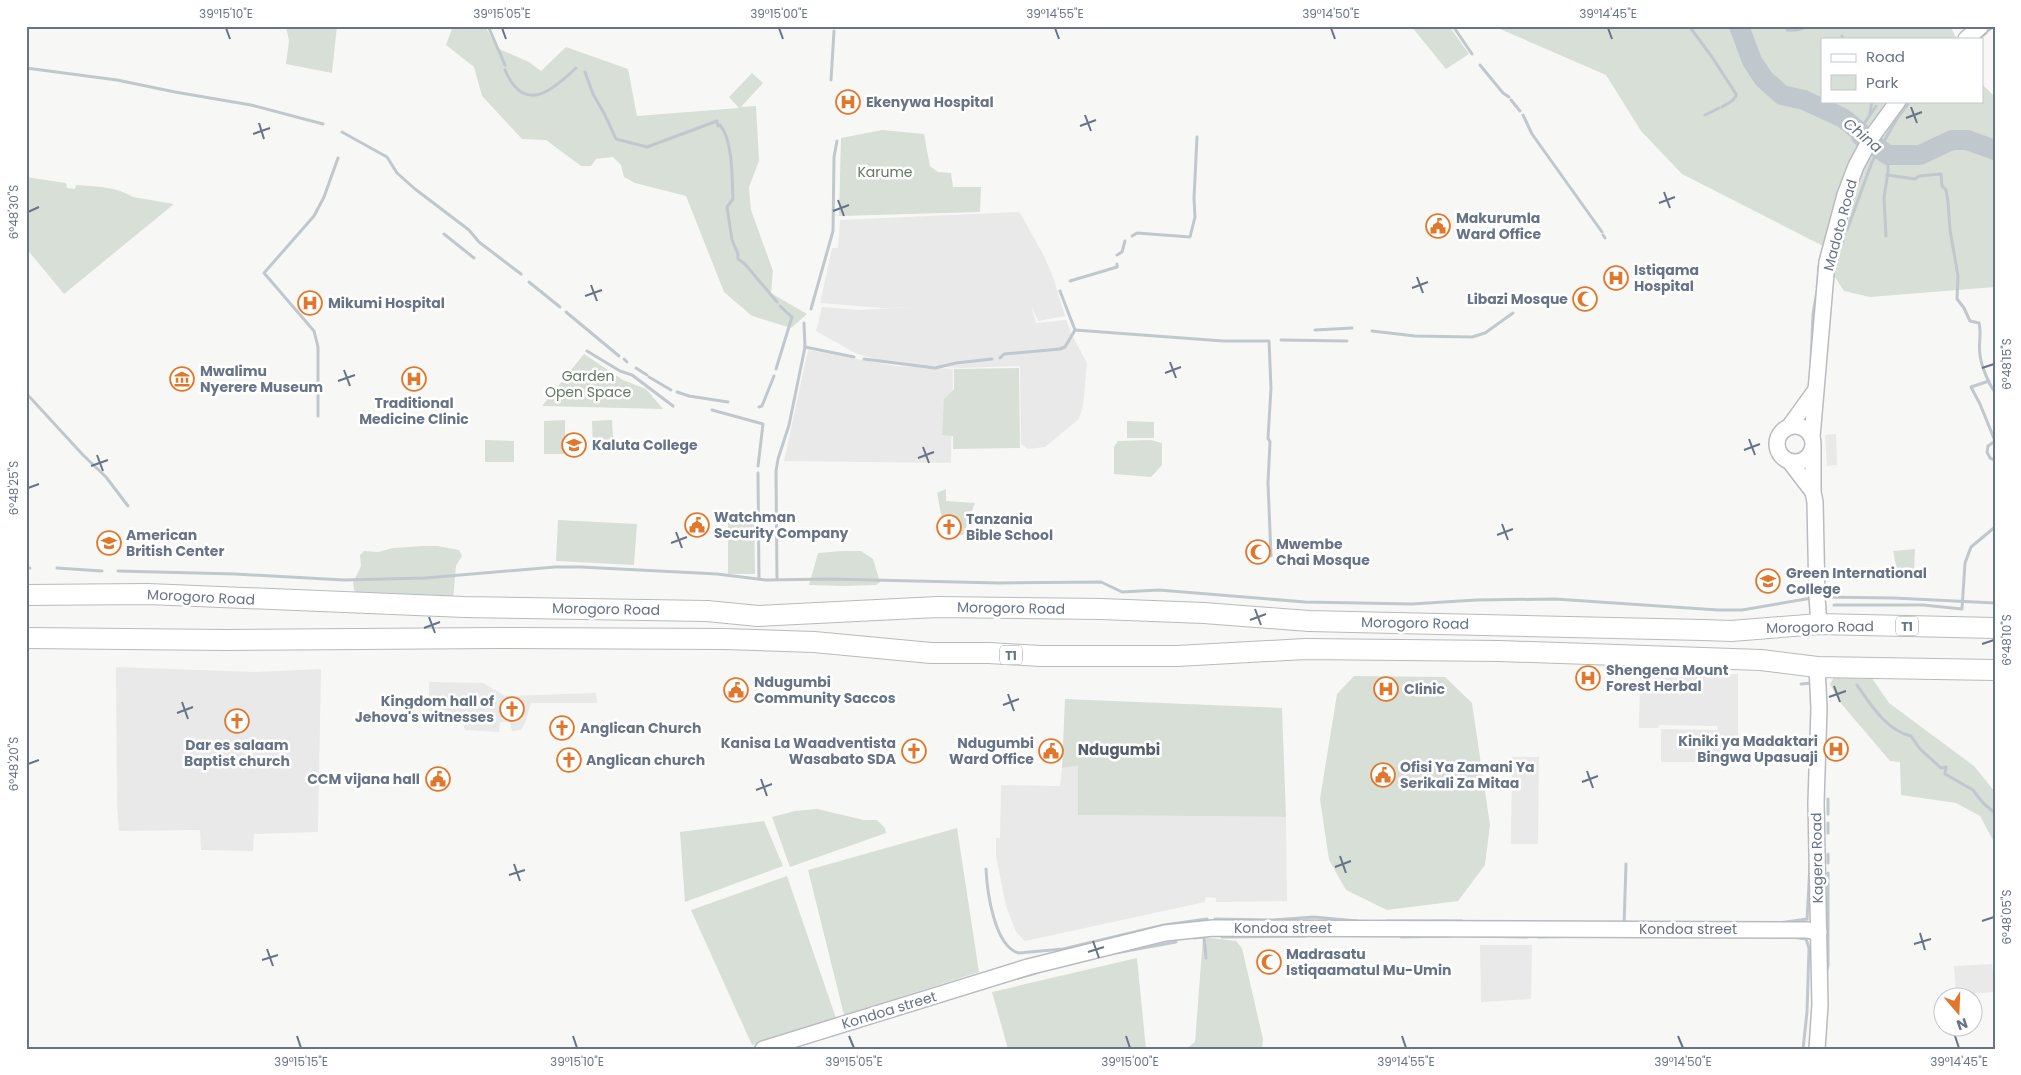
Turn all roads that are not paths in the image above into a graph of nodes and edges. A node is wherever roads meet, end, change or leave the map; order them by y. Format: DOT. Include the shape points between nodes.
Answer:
graph roads {
  1 [pos="1981,26"];
  2 [pos="1967,38"];
  3 [pos="1897,102"];
  4 [pos="1815,391"];
  5 [pos="1789,427"];
  6 [pos="1812,443"];
  7 [pos="1790,462"];
  8 [pos="1813,492"];
  9 [pos="26,596"];
  10 [pos="1819,624"];
  11 [pos="1995,628"];
  12 [pos="26,638"];
  13 [pos="1817,666"];
  14 [pos="1995,670"];
  15 [pos="1819,932"];
  16 [pos="763,1049"];
  17 [pos="1816,1049"];
  1 -- 2 [label="street"];
  3 -- 4 [label="street, Madoto Road" via="1871,138 1845,195 1828,262"];
  4 -- 5 [label="street"];
  4 -- 6 [label="street, Madoto Road"];
  5 -- 6 [label="street" via="1802,428"];
  5 -- 7 [label="street" via="1779,434 1776,447 1780,456"];
  6 -- 7 [label="street" via="1811,453 1804,461"];
  6 -- 8 [label="street, Madoto Road"];
  7 -- 8 [label="street"];
  8 -- 10 [label="street, Madoto Road"];
  9 -- 10 [label="highway, Morogoro Road / T1" via="148,594 454,607 706,611 758,616 937,606 1204,613 1309,621 1731,631"];
  10 -- 11 [label="highway, Morogoro Road / T1"];
  12 -- 13 [label="highway, Morogoro Road / T1" via="724,639 814,642 931,653 1040,656 1177,656 1314,649 1499,651 1761,660"];
  13 -- 14 [label="highway, Morogoro Road / T1"];
  13 -- 15 [label="street, Kagera Road"];
  15 -- 16 [label="street, Kondoa street" via="1213,928 1165,933 1028,968"];
  15 -- 17 [label="street, Kagera Road" via="1820,1005"];
}
